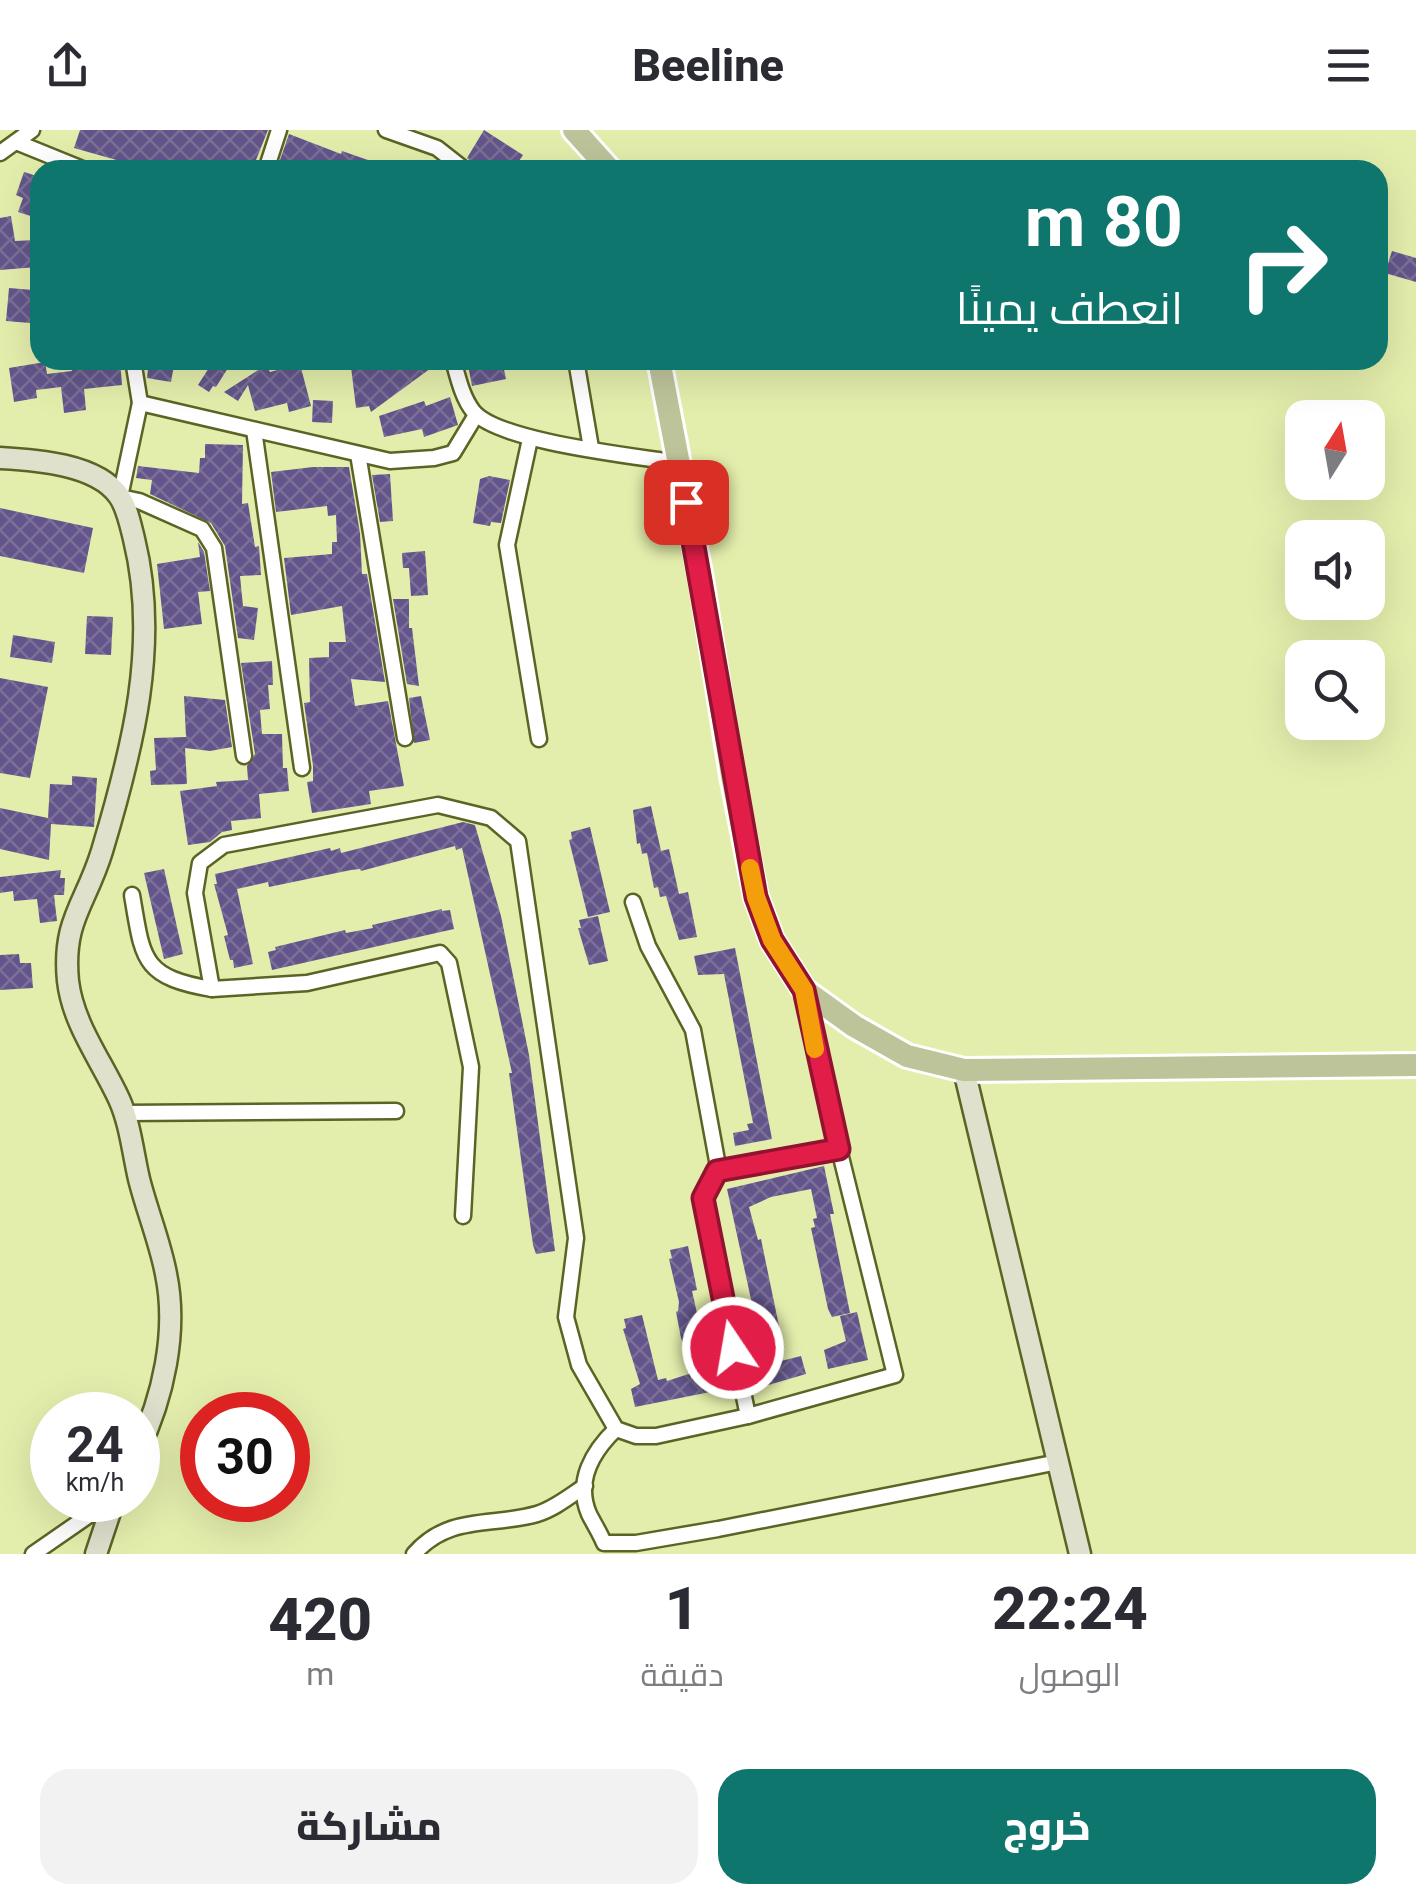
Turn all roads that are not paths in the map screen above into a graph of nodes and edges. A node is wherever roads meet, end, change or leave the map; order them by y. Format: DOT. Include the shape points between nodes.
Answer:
graph roads {
  1 [pos="32,130"];
  2 [pos="279,130"];
  3 [pos="386,130"];
  4 [pos="574,130"];
  5 [pos="16,142"];
  6 [pos="0,152"];
  7 [pos="60,160"];
  8 [pos="269,160"];
  9 [pos="453,160"];
  10 [pos="601,160"];
  11 [pos="134,370"];
  12 [pos="456,370"];
  13 [pos="578,370"];
  14 [pos="661,370"];
  15 [pos="140,403"];
  16 [pos="476,415"];
  17 [pos="254,430"];
  18 [pos="530,439"];
  19 [pos="591,448"];
  20 [pos="358,454"];
  21 [pos="0,458"];
  22 [pos="678,464"];
  23 [pos="120,497"];
  24 [pos="406,738"];
  25 [pos="540,739"];
  26 [pos="244,756"];
  27 [pos="302,768"];
  28 [pos="132,895"];
  29 [pos="633,902"];
  30 [pos="212,989"];
  31 [pos="804,990"];
  32 [pos="1416,1065"];
  33 [pos="964,1070"];
  34 [pos="396,1110"];
  35 [pos="124,1113"];
  36 [pos="839,1149"];
  37 [pos="717,1171"];
  38 [pos="463,1216"];
  39 [pos="159,1392"];
  40 [pos="748,1416"];
  41 [pos="616,1429"];
  42 [pos="1058,1462"];
  43 [pos="585,1486"];
  44 [pos="80,1522"];
  45 [pos="105,1522"];
  46 [pos="605,1548"];
  47 [pos="33,1554"];
  48 [pos="96,1554"];
  49 [pos="414,1554"];
  50 [pos="1080,1554"];
  1 -- 5 [label="street"];
  2 -- 8 [label="street"];
  3 -- 9 [label="street"];
  4 -- 10 [label="main road"];
  5 -- 6 [label="street"];
  5 -- 7 [label="street"];
  11 -- 15 [label="street"];
  12 -- 16 [label="street"];
  13 -- 19 [label="street"];
  14 -- 22 [label="main road"];
  15 -- 17 [label="street"];
  15 -- 23 [label="street"];
  16 -- 18 [label="street"];
  16 -- 20 [label="street" via="453,453 390,461"];
  17 -- 20 [label="street"];
  17 -- 27 [label="street"];
  18 -- 19 [label="street"];
  18 -- 25 [label="street" via="507,545"];
  19 -- 22 [label="street"];
  20 -- 24 [label="street"];
  21 -- 23 [label="main road" via="70,468 99,478"];
  22 -- 31 [label="main road" via="756,897 772,940"];
  23 -- 26 [label="street" via="202,529 214,548"];
  23 -- 35 [label="main road" via="141,570 144,657 130,755 67,948 78,1022"];
  28 -- 30 [label="street" via="142,951 158,974"];
  29 -- 37 [label="street" via="692,1030"];
  30 -- 38 [label="street" via="307,983 440,953 449,963 471,1067"];
  30 -- 41 [label="street" via="195,892 200,864 224,845 438,805 492,818 518,841 576,1238 566,1317 578,1365"];
  31 -- 33 [label="main road" via="906,1056"];
  31 -- 36 [label="street"];
  32 -- 33 [label="main road"];
  33 -- 42 [label="main road"];
  34 -- 35 [label="street"];
  35 -- 39 [label="main road" via="167,1276 169,1335"];
  36 -- 37 [label="street"];
  36 -- 40 [label="street" via="894,1375"];
  37 -- 40 [label="street" via="703,1198"];
  40 -- 41 [label="street" via="656,1436"];
  41 -- 43 [label="street" via="589,1463"];
  42 -- 46 [label="street"];
  42 -- 50 [label="main road"];
  43 -- 46 [label="street" via="588,1512"];
  43 -- 49 [label="street" via="540,1513 466,1523 427,1539"];
  44 -- 47 [label="street"];
  45 -- 48 [label="main road"];
}
